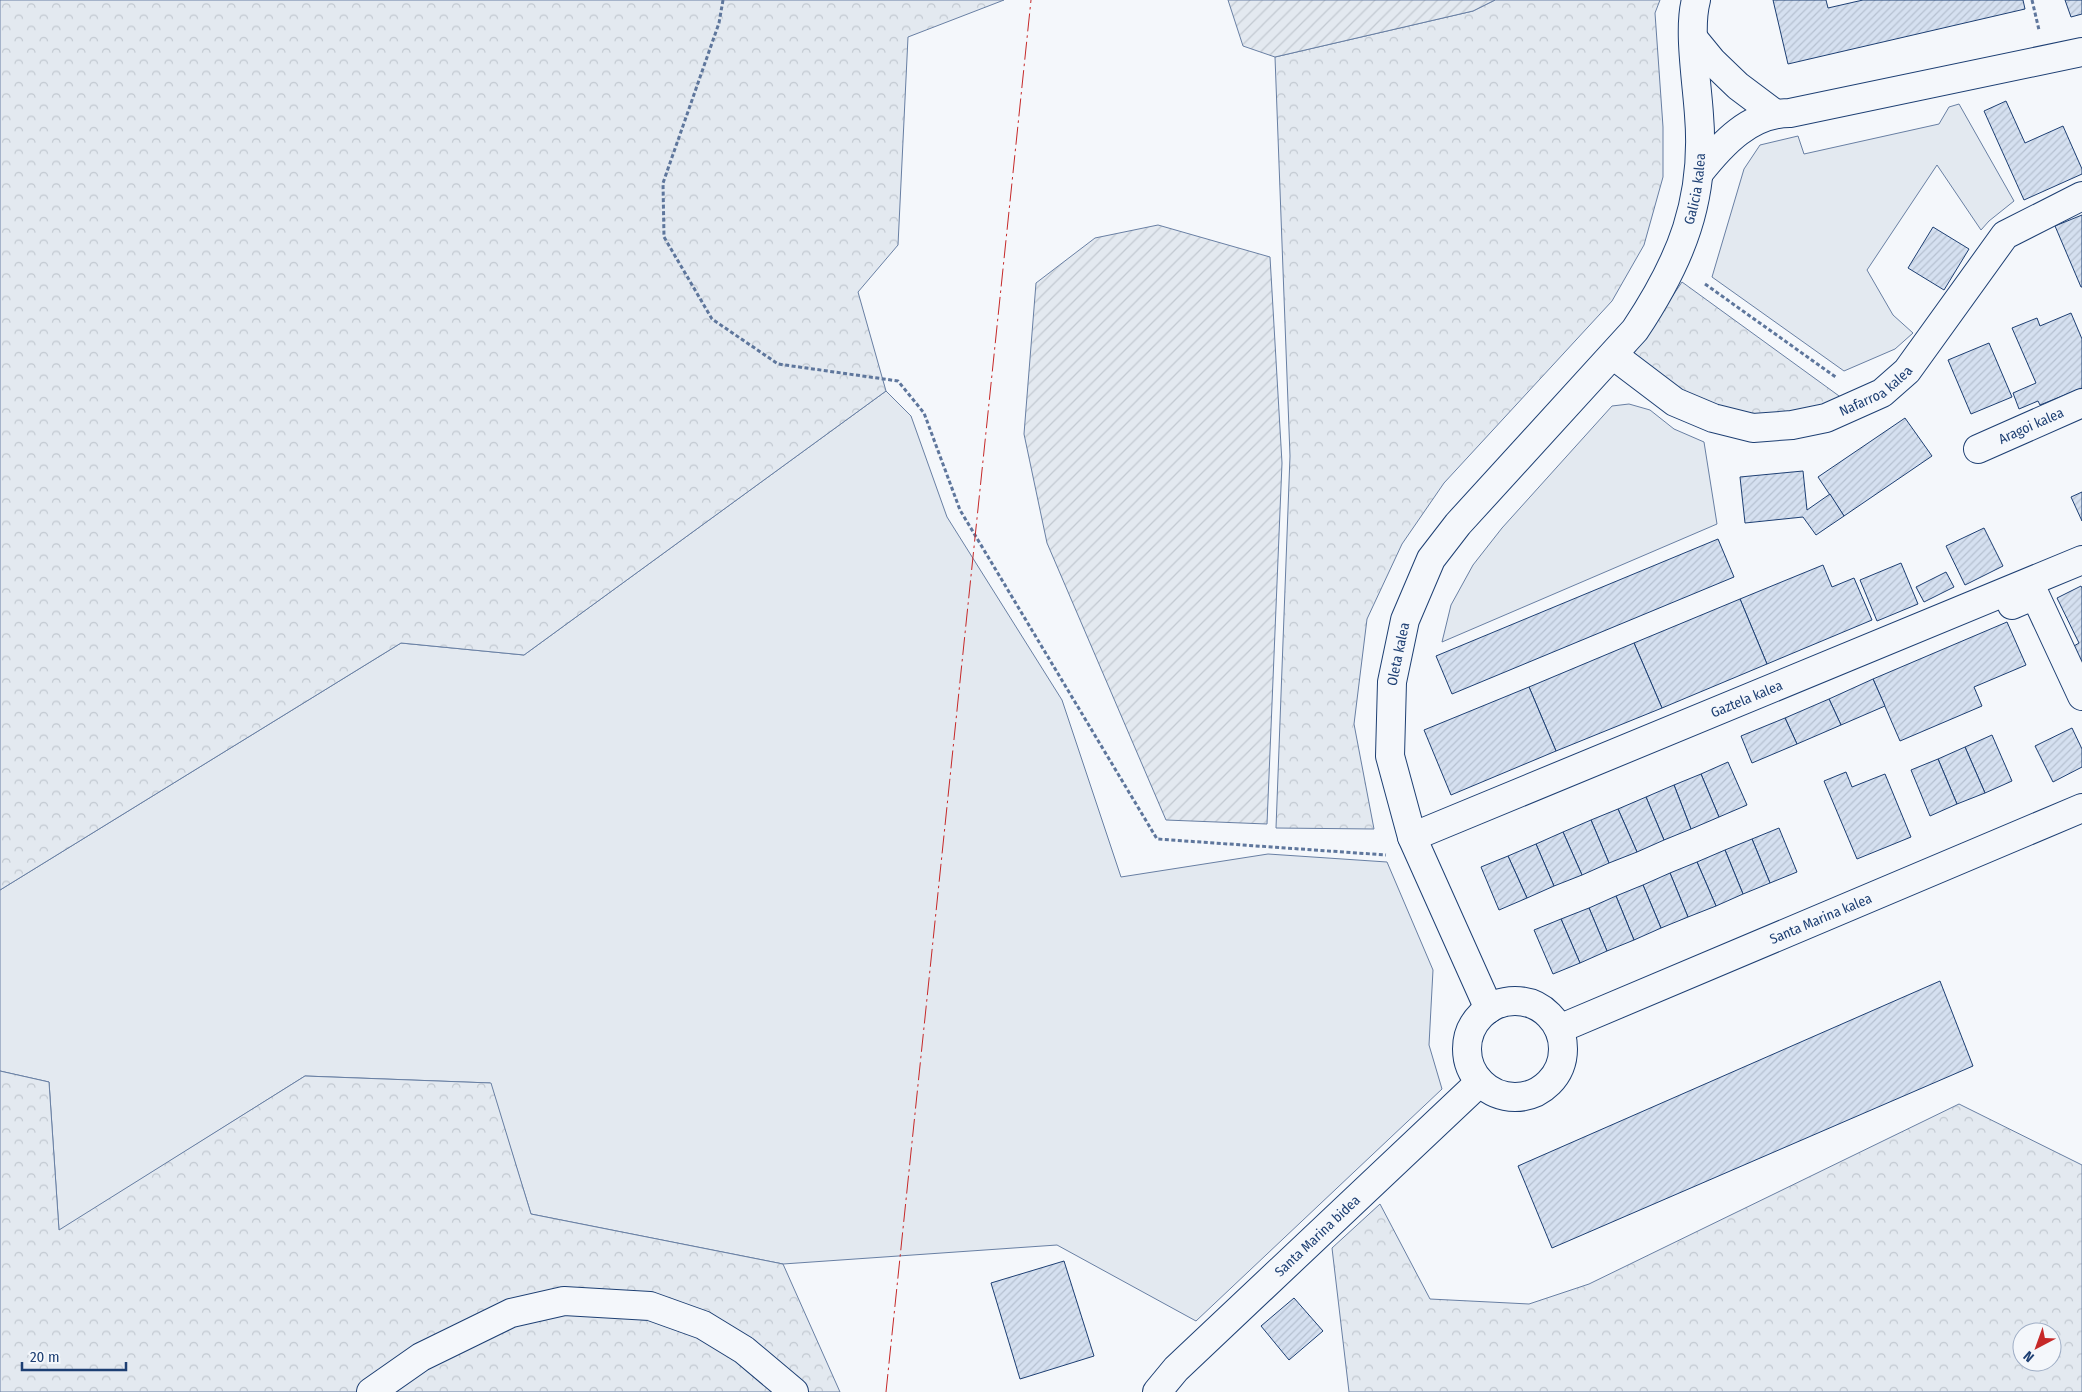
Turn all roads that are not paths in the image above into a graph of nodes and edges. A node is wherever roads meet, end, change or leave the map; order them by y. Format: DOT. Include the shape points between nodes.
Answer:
graph roads {
  1 [pos="1696,0"];
  2 [pos="1694,39"];
  3 [pos="2082,52"];
  4 [pos="1774,113"];
  5 [pos="1699,173"];
  6 [pos="2082,196"];
  7 [pos="1613,356"];
  8 [pos="2082,403"];
  9 [pos="1978,449"];
  10 [pos="2082,560"];
  11 [pos="2006,593"];
  12 [pos="2082,696"];
  13 [pos="2082,808"];
  14 [pos="1416,848"];
  15 [pos="1489,1009"];
  16 [pos="1559,1029"];
  17 [pos="1480,1082"];
  18 [pos="371,1392"];
  19 [pos="794,1392"];
  20 [pos="1157,1392"];
  1 -- 2 [label="street, Galicia kalea"];
  2 -- 4 [label="street" via="1738,86"];
  2 -- 5 [label="street, Galicia kalea" via="1700,124"];
  3 -- 4 [label="street" via="1790,113"];
  4 -- 5 [label="street" via="1731,137"];
  5 -- 7 [label="street, Galicia kalea" via="1688,228 1674,265 1635,330"];
  6 -- 7 [label="street, Nafarroa kalea" via="2005,235 1906,371 1882,392 1826,418 1753,428 1713,418 1675,402"];
  7 -- 14 [label="street, Oleta kalea" via="1569,400 1458,524 1431,559 1405,620 1392,682 1390,756"];
  8 -- 9 [label="street, Aragoi kalea"];
  10 -- 11 [label="street, Gaztela kalea"];
  11 -- 12 [label="street" via="2012,605 2035,595"];
  11 -- 14 [label="street, Gaztela kalea"];
  13 -- 16 [label="street, Santa Marina kalea"];
  14 -- 15 [label="street, Oleta kalea"];
  15 -- 16 [label="street" via="1504,1002 1521,1001 1550,1016"];
  15 -- 17 [label="street" via="1477,1020 1469,1035 1467,1051 1471,1068"];
  16 -- 17 [label="street" via="1562,1059 1548,1085 1520,1097 1492,1091"];
  17 -- 20 [label="street, Santa Marina bidea" via="1176,1369"];
  18 -- 19 [label="street" via="421,1357 511,1313 564,1302 650,1306 704,1325 744,1350"];
}
